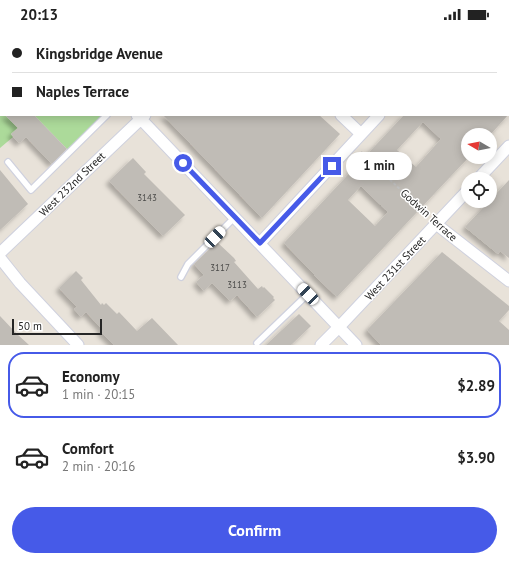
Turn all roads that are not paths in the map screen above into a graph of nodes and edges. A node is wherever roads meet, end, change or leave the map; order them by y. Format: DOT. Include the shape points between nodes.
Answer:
graph roads {
  1 [pos="106,116"];
  2 [pos="141,116"];
  3 [pos="342,116"];
  4 [pos="378,116"];
  5 [pos="361,134"];
  6 [pos="509,146"];
  7 [pos="8,162"];
  8 [pos="485,172"];
  9 [pos="461,197"];
  10 [pos="235,217"];
  11 [pos="436,224"];
  12 [pos="260,243"];
  13 [pos="0,253"];
  14 [pos="0,258"];
  15 [pos="181,277"];
  16 [pos="509,281"];
  17 [pos="308,294"];
  18 [pos="339,327"];
  19 [pos="257,343"];
  20 [pos="78,345"];
  21 [pos="321,345"];
  22 [pos="356,345"];
  1 -- 7 [label="lane" via="31,190"];
  2 -- 10 [label="street"];
  2 -- 13 [label="street, West 232nd Street"];
  3 -- 5 [label="street"];
  4 -- 5 [label="street"];
  5 -- 12 [label="street"];
  6 -- 8 [label="street"];
  9 -- 11 [label="street, West 231st Street"];
  10 -- 12 [label="street"];
  10 -- 15 [label="lane" via="188,264"];
  11 -- 16 [label="street, Godwin Terrace"];
  11 -- 18 [label="street, West 231st Street"];
  12 -- 17 [label="street"];
  14 -- 20 [label="street"];
  17 -- 18 [label="street"];
  17 -- 19 [label="lane"];
  18 -- 21 [label="street, West 231st Street"];
  18 -- 22 [label="street"];
}
